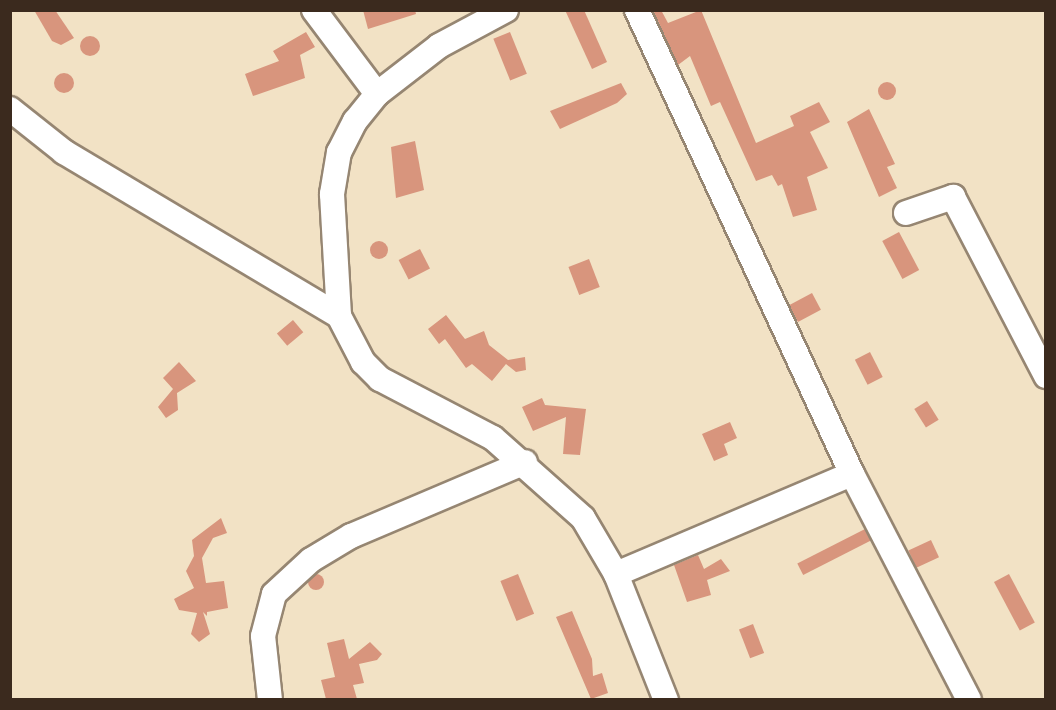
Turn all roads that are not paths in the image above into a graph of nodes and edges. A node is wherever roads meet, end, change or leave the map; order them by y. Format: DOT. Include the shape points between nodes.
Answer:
graph roads {
  1 [pos="314,10"];
  2 [pos="506,10"];
  3 [pos="637,10"];
  4 [pos="377,94"];
  5 [pos="10,109"];
  6 [pos="906,213"];
  7 [pos="339,316"];
  8 [pos="1046,376"];
  9 [pos="525,462"];
  10 [pos="852,474"];
  11 [pos="616,574"];
  12 [pos="270,699"];
  13 [pos="666,699"];
  14 [pos="969,699"];
  1 -- 4 [label="street"];
  2 -- 4 [label="street" via="439,46"];
  3 -- 10 [label="street"];
  4 -- 7 [label="street" via="339,152 332,194"];
  5 -- 7 [label="street" via="64,152"];
  6 -- 8 [label="street" via="954,197"];
  7 -- 9 [label="street" via="363,362 380,379 492,438"];
  9 -- 11 [label="street" via="583,518"];
  9 -- 12 [label="street" via="351,536 303,567 274,594 263,636"];
  10 -- 11 [label="street"];
  10 -- 14 [label="street"];
  11 -- 13 [label="street"];
}
